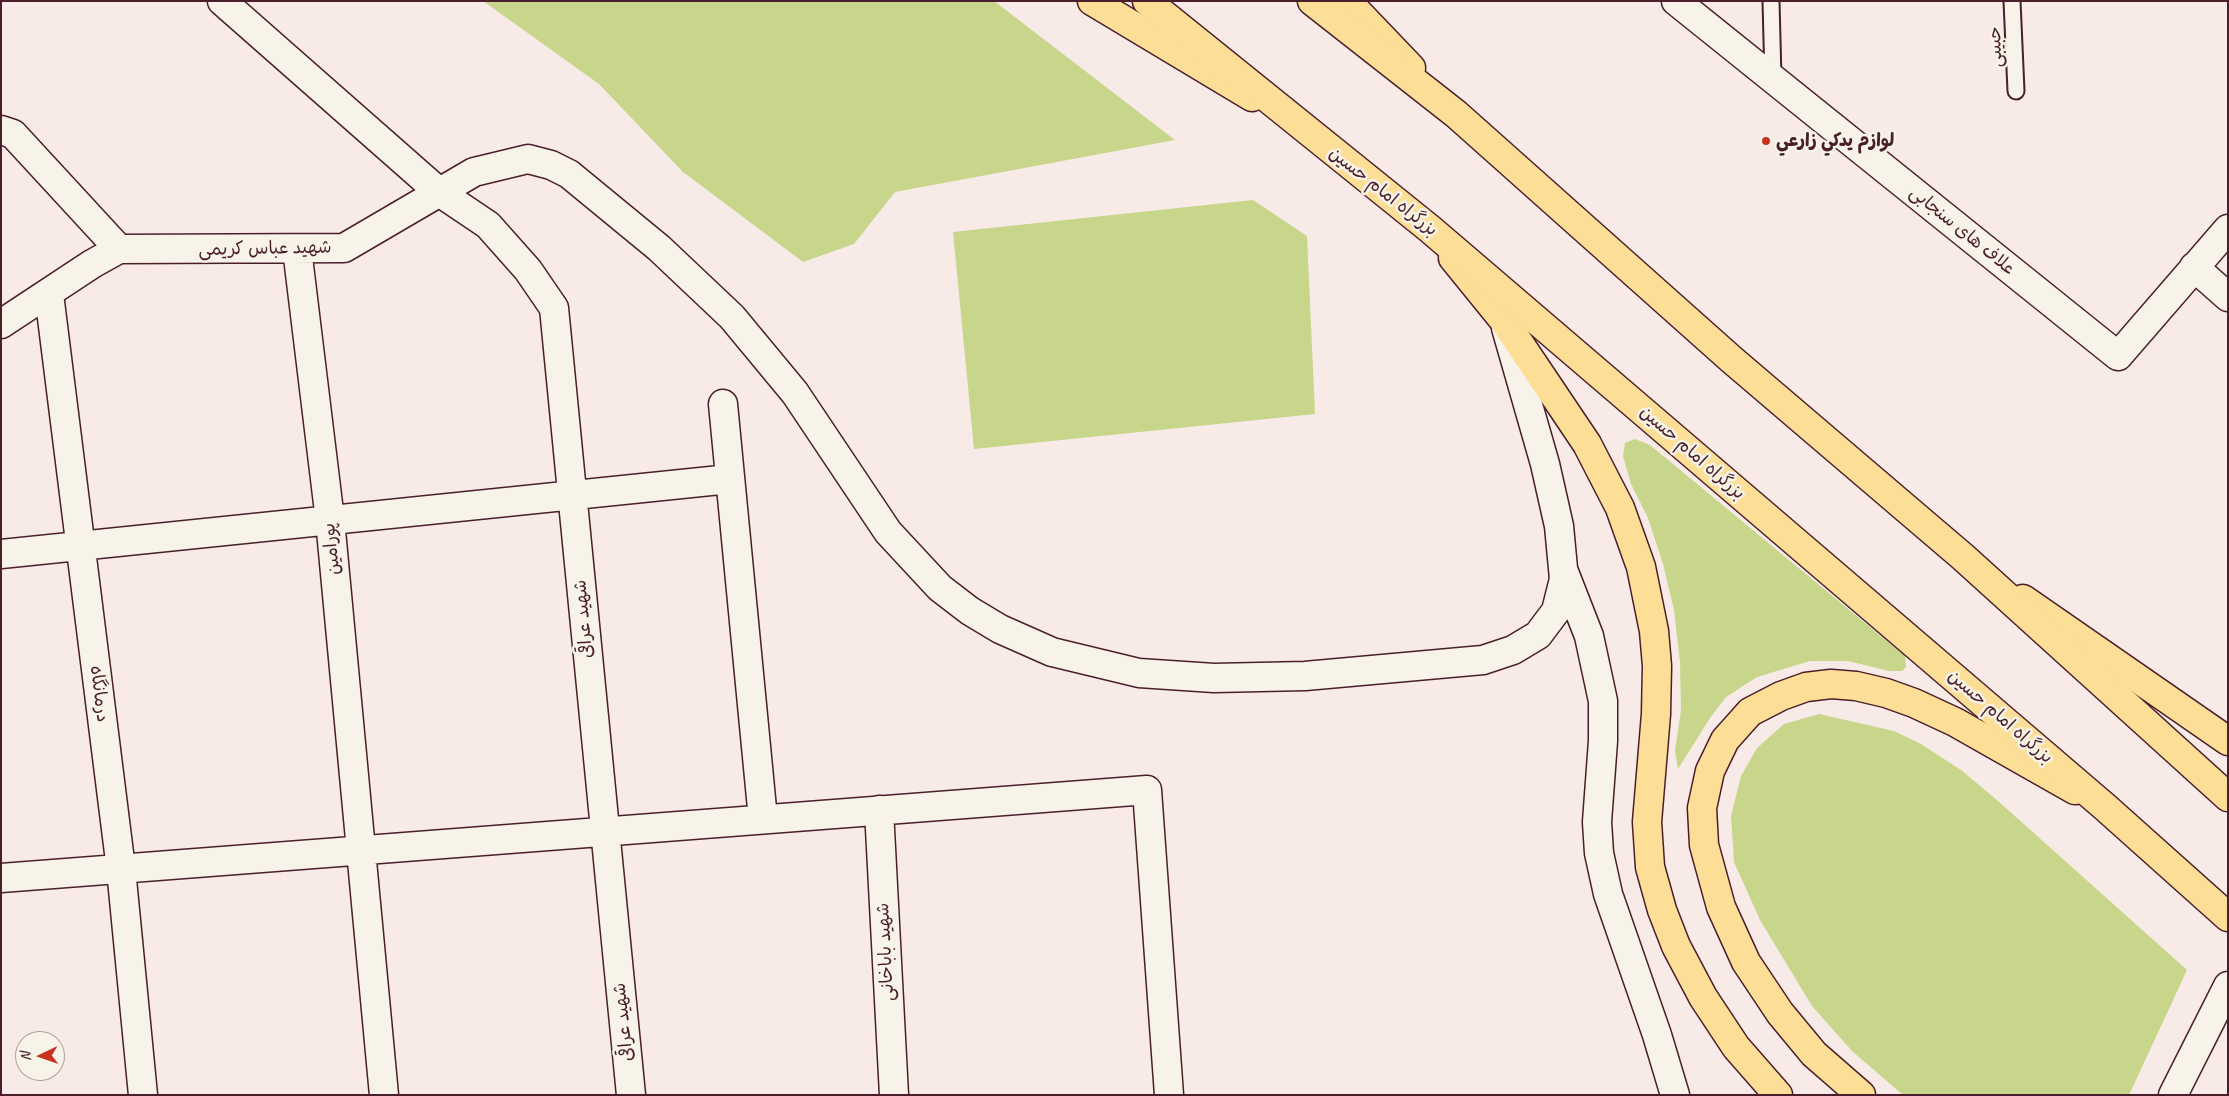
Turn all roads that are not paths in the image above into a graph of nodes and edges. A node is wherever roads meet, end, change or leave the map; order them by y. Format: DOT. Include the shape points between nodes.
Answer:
graph roads {
  1 [pos="222,1"];
  2 [pos="1092,1"];
  3 [pos="1147,1"];
  4 [pos="1312,1"];
  5 [pos="1347,1"];
  6 [pos="1676,1"];
  7 [pos="1771,1"];
  8 [pos="2012,1"];
  9 [pos="1773,79"];
  10 [pos="2016,91"];
  11 [pos="1456,114"];
  12 [pos="1295,122"];
  13 [pos="1,130"];
  14 [pos="439,192"];
  15 [pos="1430,229"];
  16 [pos="2228,229"];
  17 [pos="119,249"];
  18 [pos="297,249"];
  19 [pos="2194,267"];
  20 [pos="49,294"];
  21 [pos="2228,297"];
  22 [pos="1505,322"];
  23 [pos="1,324"];
  24 [pos="723,404"];
  25 [pos="730,479"];
  26 [pos="572,496"];
  27 [pos="330,520"];
  28 [pos="80,547"];
  29 [pos="1,554"];
  30 [pos="1963,557"];
  31 [pos="1563,571"];
  32 [pos="2228,741"];
  33 [pos="2228,797"];
  34 [pos="2105,807"];
  35 [pos="879,810"];
  36 [pos="763,819"];
  37 [pos="604,832"];
  38 [pos="362,850"];
  39 [pos="121,869"];
  40 [pos="1,878"];
  41 [pos="2228,917"];
  42 [pos="2228,986"];
  43 [pos="143,1095"];
  44 [pos="384,1095"];
  45 [pos="631,1095"];
  46 [pos="894,1095"];
  47 [pos="1169,1095"];
  48 [pos="1675,1095"];
  49 [pos="1778,1095"];
  50 [pos="1861,1095"];
  51 [pos="2173,1095"];
  1 -- 14 [label="street, شهید عراقی"];
  2 -- 12 [label="main road"];
  3 -- 12 [label="main road, بزرگراه امام حسین"];
  4 -- 11 [label="main road"];
  5 -- 11 [label="main road"];
  6 -- 9 [label="street, علاف های سنجابی"];
  7 -- 9 [label="lane"];
  8 -- 10 [label="lane, حبیبی"];
  9 -- 19 [label="street, علاف های سنجابی" via="2118,356"];
  11 -- 30 [label="main road" via="1731,359"];
  12 -- 15 [label="main road, بزرگراه امام حسین"];
  13 -- 17 [label="street" via="13,134"];
  14 -- 18 [label="street, شهید عباس کریمی" via="344,248"];
  14 -- 26 [label="street, شهید عراقی" via="488,225 528,270 554,308"];
  14 -- 31 [label="street, شهید عباس کریمی" via="474,172 528,159 569,174 659,248 732,317 795,393 888,532 940,588 1000,629 1052,652 1139,673 1214,678 1305,676 1484,660 1513,650 1538,635 1556,611"];
  15 -- 22 [label="main road"];
  15 -- 34 [label="main road, بزرگراه امام حسین"];
  16 -- 19 [label="street, علاف های سنجابی"];
  17 -- 18 [label="street, شهید عباس کریمی"];
  17 -- 20 [label="street, شهید عباس کریمی"];
  18 -- 27 [label="street, پورامین"];
  19 -- 21 [label="street"];
  20 -- 23 [label="street, شهید عباس کریمی"];
  20 -- 28 [label="street, درمانگاه"];
  22 -- 31 [label="street" via="1545,464 1559,526"];
  22 -- 49 [label="main road" via="1587,444 1620,508 1641,566 1649,599 1657,666 1647,822 1650,867 1662,910 1676,946 1703,997 1736,1047"];
  24 -- 25 [label="street"];
  25 -- 26 [label="street"];
  25 -- 36 [label="street"];
  26 -- 27 [label="street"];
  26 -- 37 [label="street, شهید عراقی"];
  27 -- 28 [label="street"];
  27 -- 38 [label="street, پورامین"];
  28 -- 29 [label="street"];
  28 -- 39 [label="street, درمانگاه"];
  30 -- 32 [label="main road"];
  30 -- 33 [label="main road"];
  31 -- 48 [label="street" via="1589,636 1603,701 1597,822 1599,853 1608,894"];
  34 -- 41 [label="main road, بزرگراه امام حسین"];
  34 -- 50 [label="main road" via="1955,722 1914,703 1856,686 1806,687 1782,696 1750,712 1725,740 1710,771 1702,808 1704,845 1721,907 1746,962 1780,1013 1814,1054"];
  35 -- 36 [label="street"];
  35 -- 46 [label="street, شهید باباخانی"];
  35 -- 47 [label="street" via="1147,790"];
  36 -- 37 [label="street"];
  37 -- 38 [label="street"];
  37 -- 45 [label="street, شهید عراقی"];
  38 -- 39 [label="street"];
  38 -- 44 [label="street, پورامین"];
  39 -- 40 [label="street"];
  39 -- 43 [label="street, درمانگاه"];
  42 -- 51 [label="street"];
}
